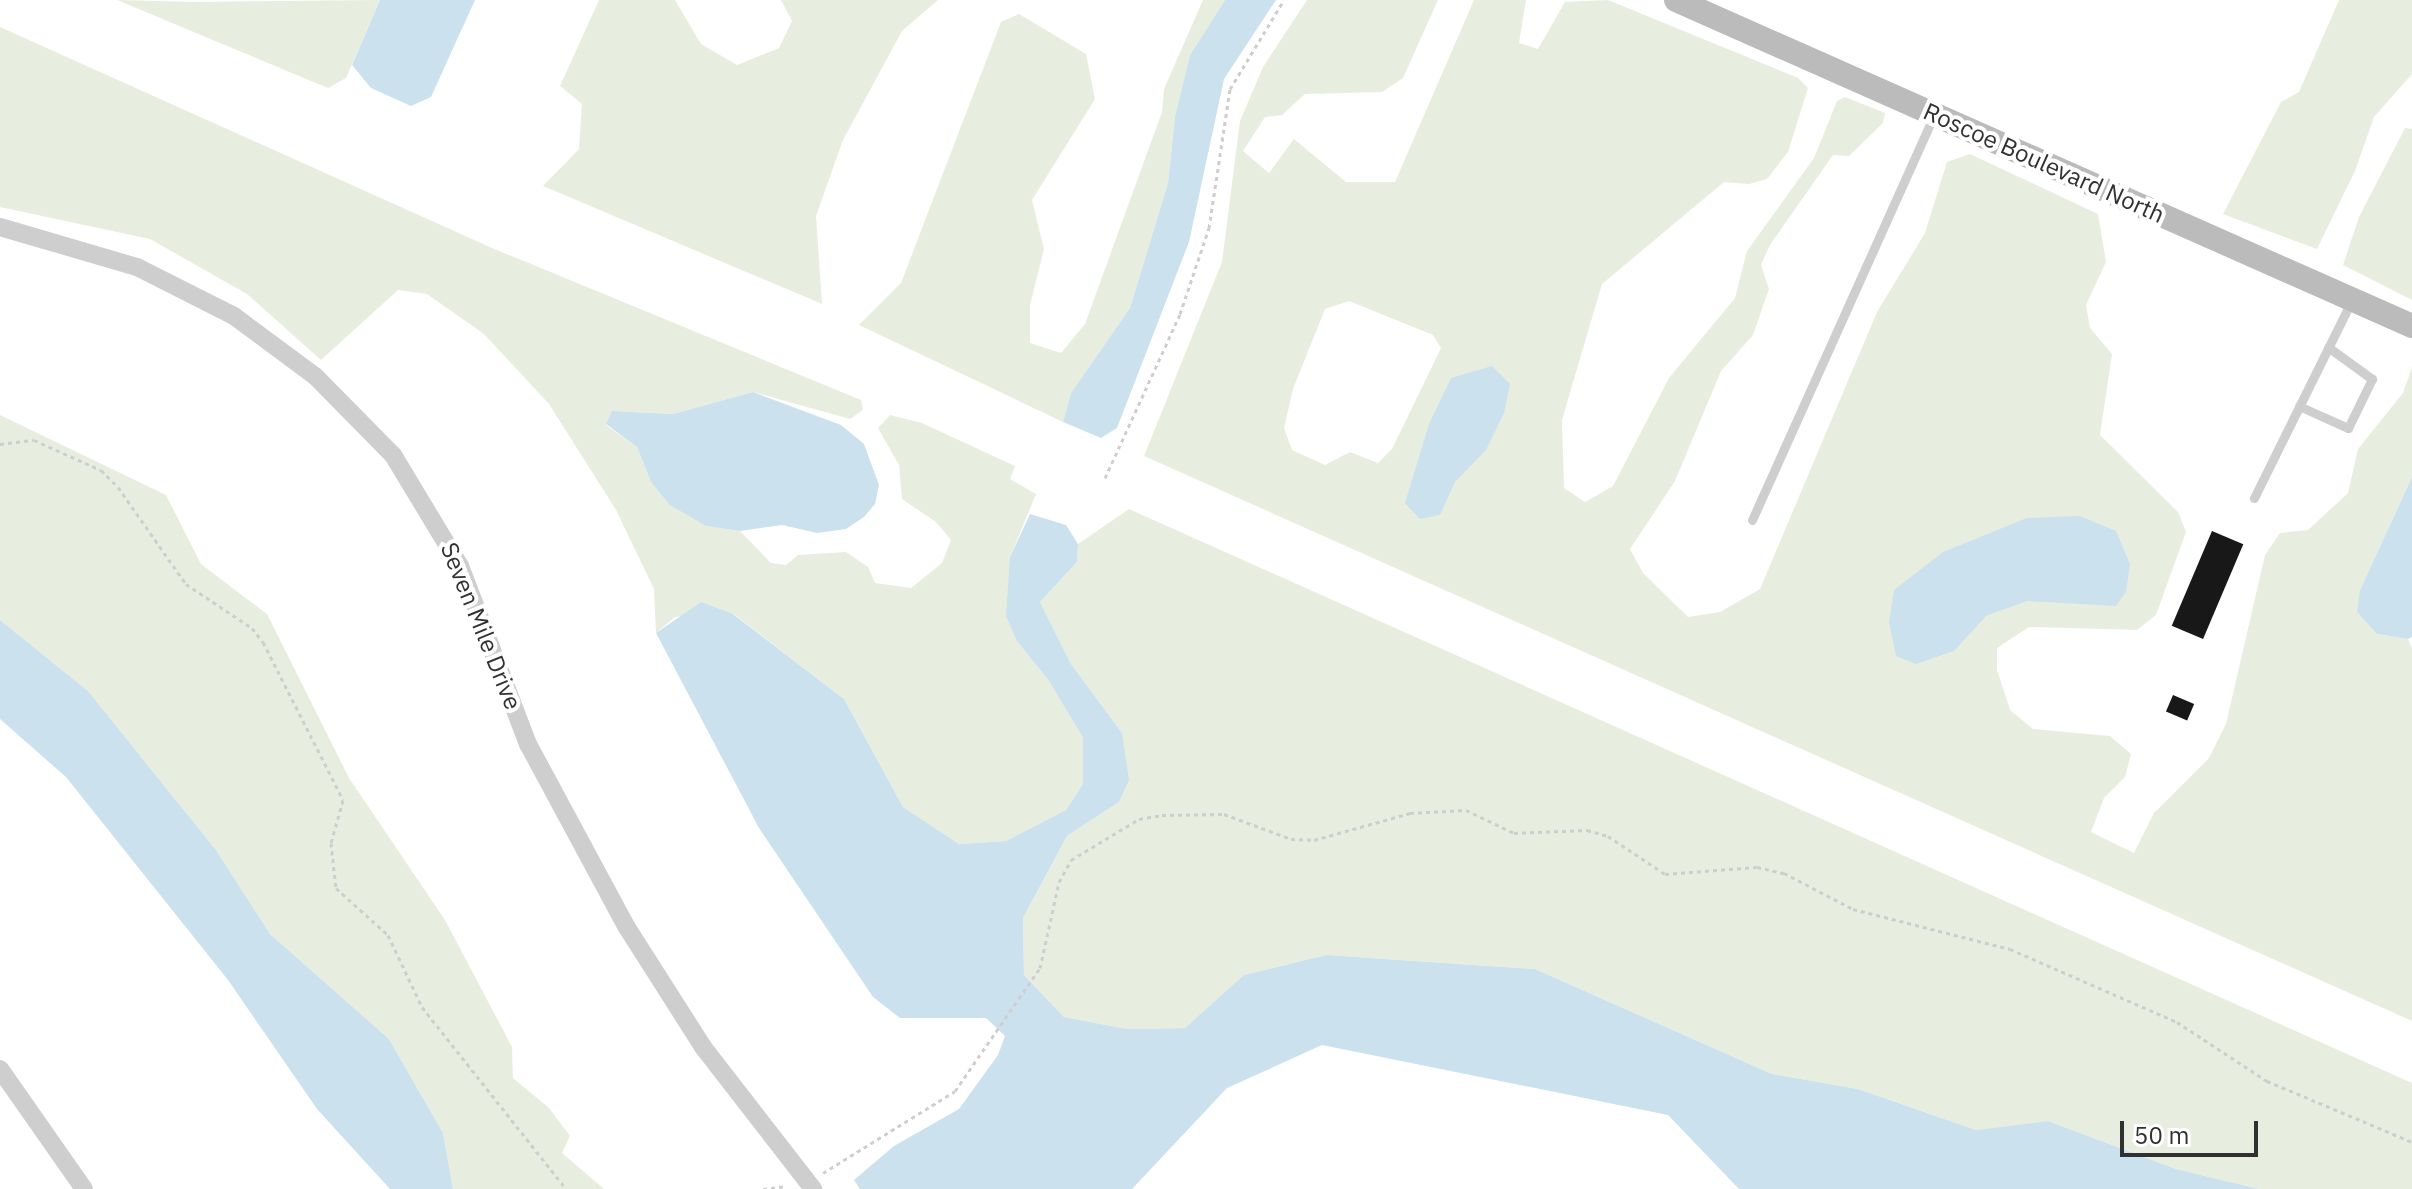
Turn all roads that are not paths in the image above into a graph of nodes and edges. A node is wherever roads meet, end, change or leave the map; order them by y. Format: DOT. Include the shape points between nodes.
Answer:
graph roads {
  1 [pos="1680,1"];
  2 [pos="1935,114"];
  3 [pos="0,227"];
  4 [pos="2352,299"];
  5 [pos="2412,326"];
  6 [pos="2328,347"];
  7 [pos="2299,406"];
  8 [pos="2254,498"];
  9 [pos="1752,520"];
  10 [pos="0,1069"];
  11 [pos="810,1186"];
  12 [pos="84,1189"];
  1 -- 2 [label="street, Roscoe Boulevard North"];
  2 -- 4 [label="street, Roscoe Boulevard North"];
  2 -- 9 [label="lane"];
  3 -- 11 [label="street, Seven Mile Drive" via="137,267 234,316 316,377 393,455 460,566 528,744 582,848 664,990"];
  4 -- 5 [label="street, Roscoe Boulevard North"];
  4 -- 6 [label="lane"];
  6 -- 7 [label="lane"];
  6 -- 7 [label="lane" via="2372,379 2348,428"];
  7 -- 8 [label="lane"];
  10 -- 12 [label="street"];
}
